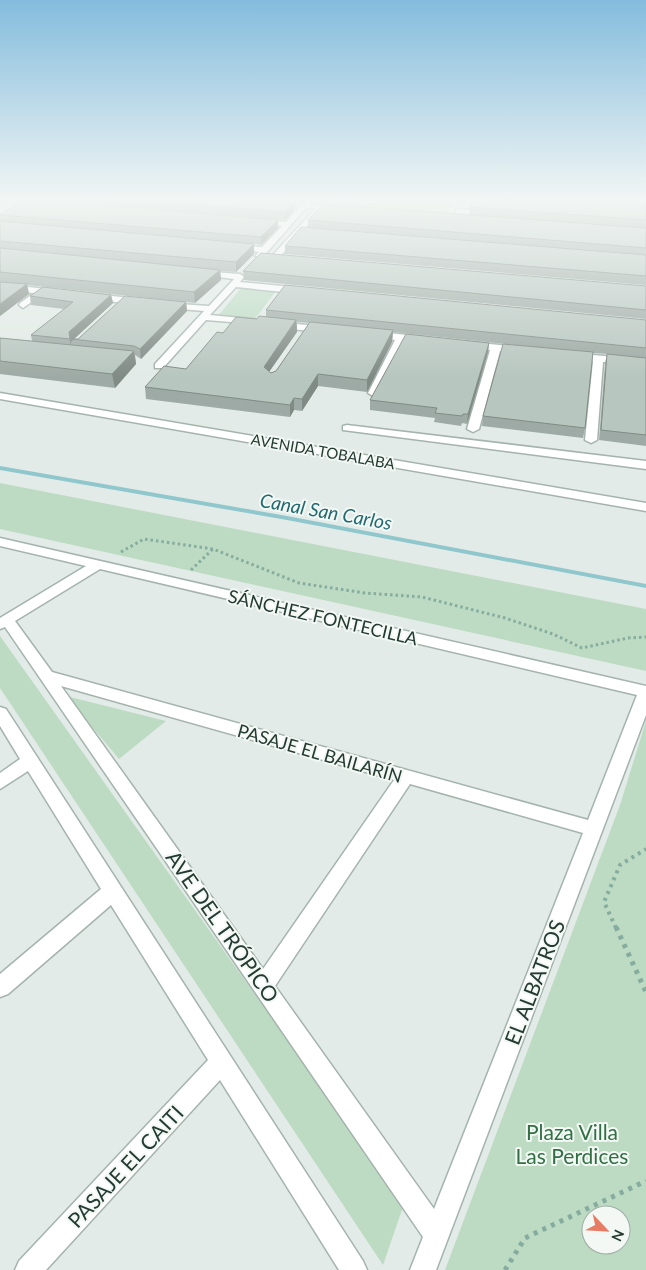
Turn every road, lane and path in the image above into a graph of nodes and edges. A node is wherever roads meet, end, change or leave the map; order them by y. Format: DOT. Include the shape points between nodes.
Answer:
graph roads {
  1 [pos="239,258"];
  2 [pos="257,258"];
  3 [pos="275,258"];
  4 [pos="249,267"];
  5 [pos="192,272"];
  6 [pos="0,287"];
  7 [pos="41,292"];
  8 [pos="312,292"];
  9 [pos="69,294"];
  10 [pos="87,296"];
  11 [pos="23,305"];
  12 [pos="211,309"];
  13 [pos="204,317"];
  14 [pos="335,330"];
  15 [pos="363,334"];
  16 [pos="401,338"];
  17 [pos="439,342"];
  18 [pos="458,344"];
  19 [pos="496,348"];
  20 [pos="533,352"];
  21 [pos="560,354"];
  22 [pos="598,358"];
  23 [pos="646,363"];
  24 [pos="159,366"];
  25 [pos="373,393"];
  26 [pos="0,396"];
  27 [pos="347,428"];
  28 [pos="473,429"];
  29 [pos="591,440"];
  30 [pos="646,465"];
  31 [pos="646,507"];
  32 [pos="0,542"];
  33 [pos="213,549"];
  34 [pos="98,565"];
  35 [pos="178,582"];
  36 [pos="4,622"];
  37 [pos="646,636"];
  38 [pos="46,676"];
  39 [pos="646,693"];
  40 [pos="0,713"];
  41 [pos="30,761"];
  42 [pos="406,777"];
  43 [pos="0,782"];
  44 [pos="594,829"];
  45 [pos="646,849"];
  46 [pos="113,891"];
  47 [pos="264,985"];
  48 [pos="0,987"];
  49 [pos="646,992"];
  50 [pos="221,1062"];
  51 [pos="646,1181"];
  52 [pos="436,1234"];
  53 [pos="28,1270"];
  54 [pos="354,1270"];
  55 [pos="423,1270"];
  56 [pos="505,1270"];
  1 -- 4 [label="street"];
  2 -- 4 [label="street"];
  3 -- 4 [label="street"];
  4 -- 5 [label="street"];
  4 -- 8 [label="street"];
  4 -- 12 [label="street"];
  6 -- 7 [label="street"];
  7 -- 9 [label="street"];
  7 -- 11 [label="street"];
  10 -- 12 [label="street" via="121,303"];
  12 -- 13 [label="street"];
  13 -- 14 [label="street" via="304,331"];
  13 -- 24 [label="street"];
  15 -- 16 [label="street"];
  16 -- 17 [label="street"];
  16 -- 25 [label="street"];
  18 -- 19 [label="street"];
  19 -- 20 [label="street"];
  19 -- 28 [label="street"];
  21 -- 22 [label="street"];
  22 -- 23 [label="street"];
  22 -- 29 [label="street"];
  26 -- 31 [label="street, AVENIDA TOBALABA"];
  27 -- 30 [label="street"];
  32 -- 34 [label="street, SÁNCHEZ FONTECILLA"];
  33 -- 34 [label="path" via="144,538"];
  33 -- 35 [label="path"];
  33 -- 37 [label="path" via="299,583 422,597 505,618 553,634 582,648"];
  34 -- 35 [label="street, SÁNCHEZ FONTECILLA"];
  34 -- 36 [label="street"];
  35 -- 39 [label="street, SÁNCHEZ FONTECILLA"];
  36 -- 38 [label="street, AVE DEL TRÓPICO"];
  38 -- 42 [label="street, PASAJE EL BAILARÍN"];
  38 -- 47 [label="street, AVE DEL TRÓPICO"];
  39 -- 44 [label="street, EL ALBATROS"];
  40 -- 41 [label="street"];
  41 -- 43 [label="street"];
  41 -- 46 [label="street"];
  42 -- 44 [label="street, PASAJE EL BAILARÍN"];
  42 -- 47 [label="street"];
  44 -- 52 [label="street, EL ALBATROS"];
  45 -- 49 [label="path" via="620,865 604,902"];
  46 -- 48 [label="street"];
  46 -- 50 [label="street"];
  47 -- 52 [label="street, AVE DEL TRÓPICO"];
  50 -- 53 [label="street, PASAJE EL CAITI"];
  50 -- 54 [label="street"];
  51 -- 56 [label="path" via="525,1238"];
  52 -- 55 [label="street, EL ALBATROS"];
}
